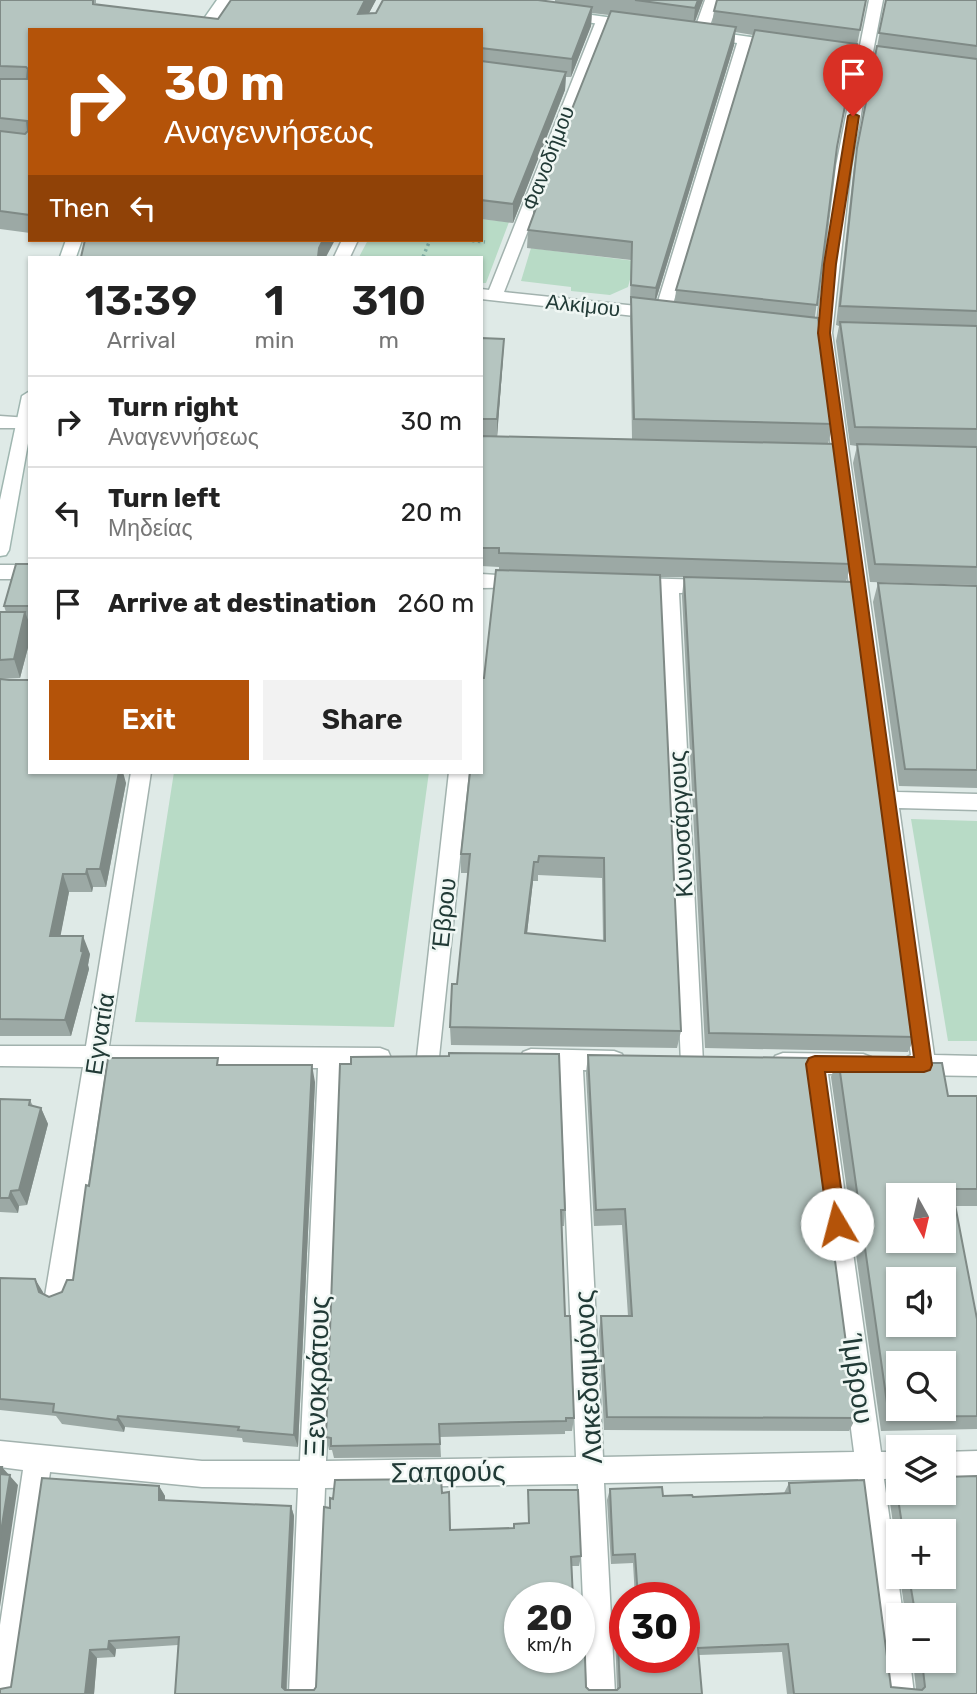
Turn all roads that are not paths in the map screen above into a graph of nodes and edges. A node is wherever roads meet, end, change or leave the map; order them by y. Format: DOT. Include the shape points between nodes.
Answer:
graph roads {
  1 [pos="224,0"];
  2 [pos="712,0"];
  3 [pos="876,0"];
  4 [pos="543,13"];
  5 [pos="603,21"];
  6 [pos="202,24"];
  7 [pos="645,26"];
  8 [pos="745,40"];
  9 [pos="863,57"];
  10 [pos="914,63"];
  11 [pos="488,294"];
  12 [pos="28,408"];
  13 [pos="0,422"];
  14 [pos="24,432"];
  15 [pos="0,551"];
  16 [pos="0,572"];
  17 [pos="28,572"];
  18 [pos="483,581"];
  19 [pos="535,583"];
  20 [pos="615,585"];
  21 [pos="669,586"];
  22 [pos="723,588"];
  23 [pos="141,774"];
  24 [pos="459,774"];
  25 [pos="886,800"];
  26 [pos="977,802"];
  27 [pos="0,1056"];
  28 [pos="428,1057"];
  29 [pos="97,1058"];
  30 [pos="330,1058"];
  31 [pos="454,1058"];
  32 [pos="506,1059"];
  33 [pos="571,1060"];
  34 [pos="638,1061"];
  35 [pos="665,1062"];
  36 [pos="692,1063"];
  37 [pos="719,1063"];
  38 [pos="760,1063"];
  39 [pos="815,1064"];
  40 [pos="924,1065"];
  41 [pos="977,1066"];
  42 [pos="58,1296"];
  43 [pos="0,1454"];
  44 [pos="38,1460"];
  45 [pos="977,1464"];
  46 [pos="870,1465"];
  47 [pos="886,1465"];
  48 [pos="956,1465"];
  49 [pos="593,1469"];
  50 [pos="313,1475"];
  51 [pos="4,1694"];
  52 [pos="303,1694"];
  53 [pos="601,1694"];
  54 [pos="900,1694"];
  1 -- 6 [label="street"];
  2 -- 8 [label="street" via="693,33"];
  3 -- 9 [label="street"];
  4 -- 5 [label="street"];
  5 -- 7 [label="street"];
  5 -- 11 [label="street, Φανοδήμου" via="570,85"];
  8 -- 9 [label="street"];
  8 -- 11 [label="street, Αλκίμου" via="669,315"];
  9 -- 10 [label="street"];
  9 -- 25 [label="street" via="830,264 824,332"];
  12 -- 14 [label="street"];
  13 -- 14 [label="street"];
  14 -- 15 [label="street"];
  16 -- 17 [label="street"];
  18 -- 19 [label="street"];
  20 -- 21 [label="street"];
  21 -- 22 [label="street"];
  21 -- 36 [label="street, Κυνοσάργους"];
  23 -- 29 [label="street, Εγνατία"];
  24 -- 28 [label="street, Έβρου"];
  25 -- 26 [label="street"];
  25 -- 40 [label="street"];
  27 -- 29 [label="street"];
  28 -- 30 [label="street"];
  28 -- 31 [label="street"];
  29 -- 30 [label="street"];
  29 -- 42 [label="street, Εγνατία"];
  30 -- 50 [label="street, Ξενοκράτους"];
  32 -- 33 [label="street"];
  33 -- 34 [label="street"];
  33 -- 49 [label="street, Λακεδαιμόνος"];
  35 -- 36 [label="street"];
  36 -- 37 [label="street"];
  38 -- 39 [label="street"];
  39 -- 40 [label="street"];
  39 -- 46 [label="street, Ίμβρου"];
  40 -- 41 [label="street"];
  43 -- 44 [label="street, Σαπφούς"];
  44 -- 50 [label="street, Σαπφούς" via="202,1474"];
  44 -- 51 [label="street"];
  45 -- 48 [label="street"];
  46 -- 47 [label="street, Σαπφούς"];
  46 -- 49 [label="street, Σαπφούς"];
  46 -- 54 [label="street, Ίμβρου"];
  49 -- 50 [label="street, Σαπφούς"];
  49 -- 53 [label="street, Λακεδαιμόνος"];
  50 -- 52 [label="street, Ξενοκράτους"];
}
